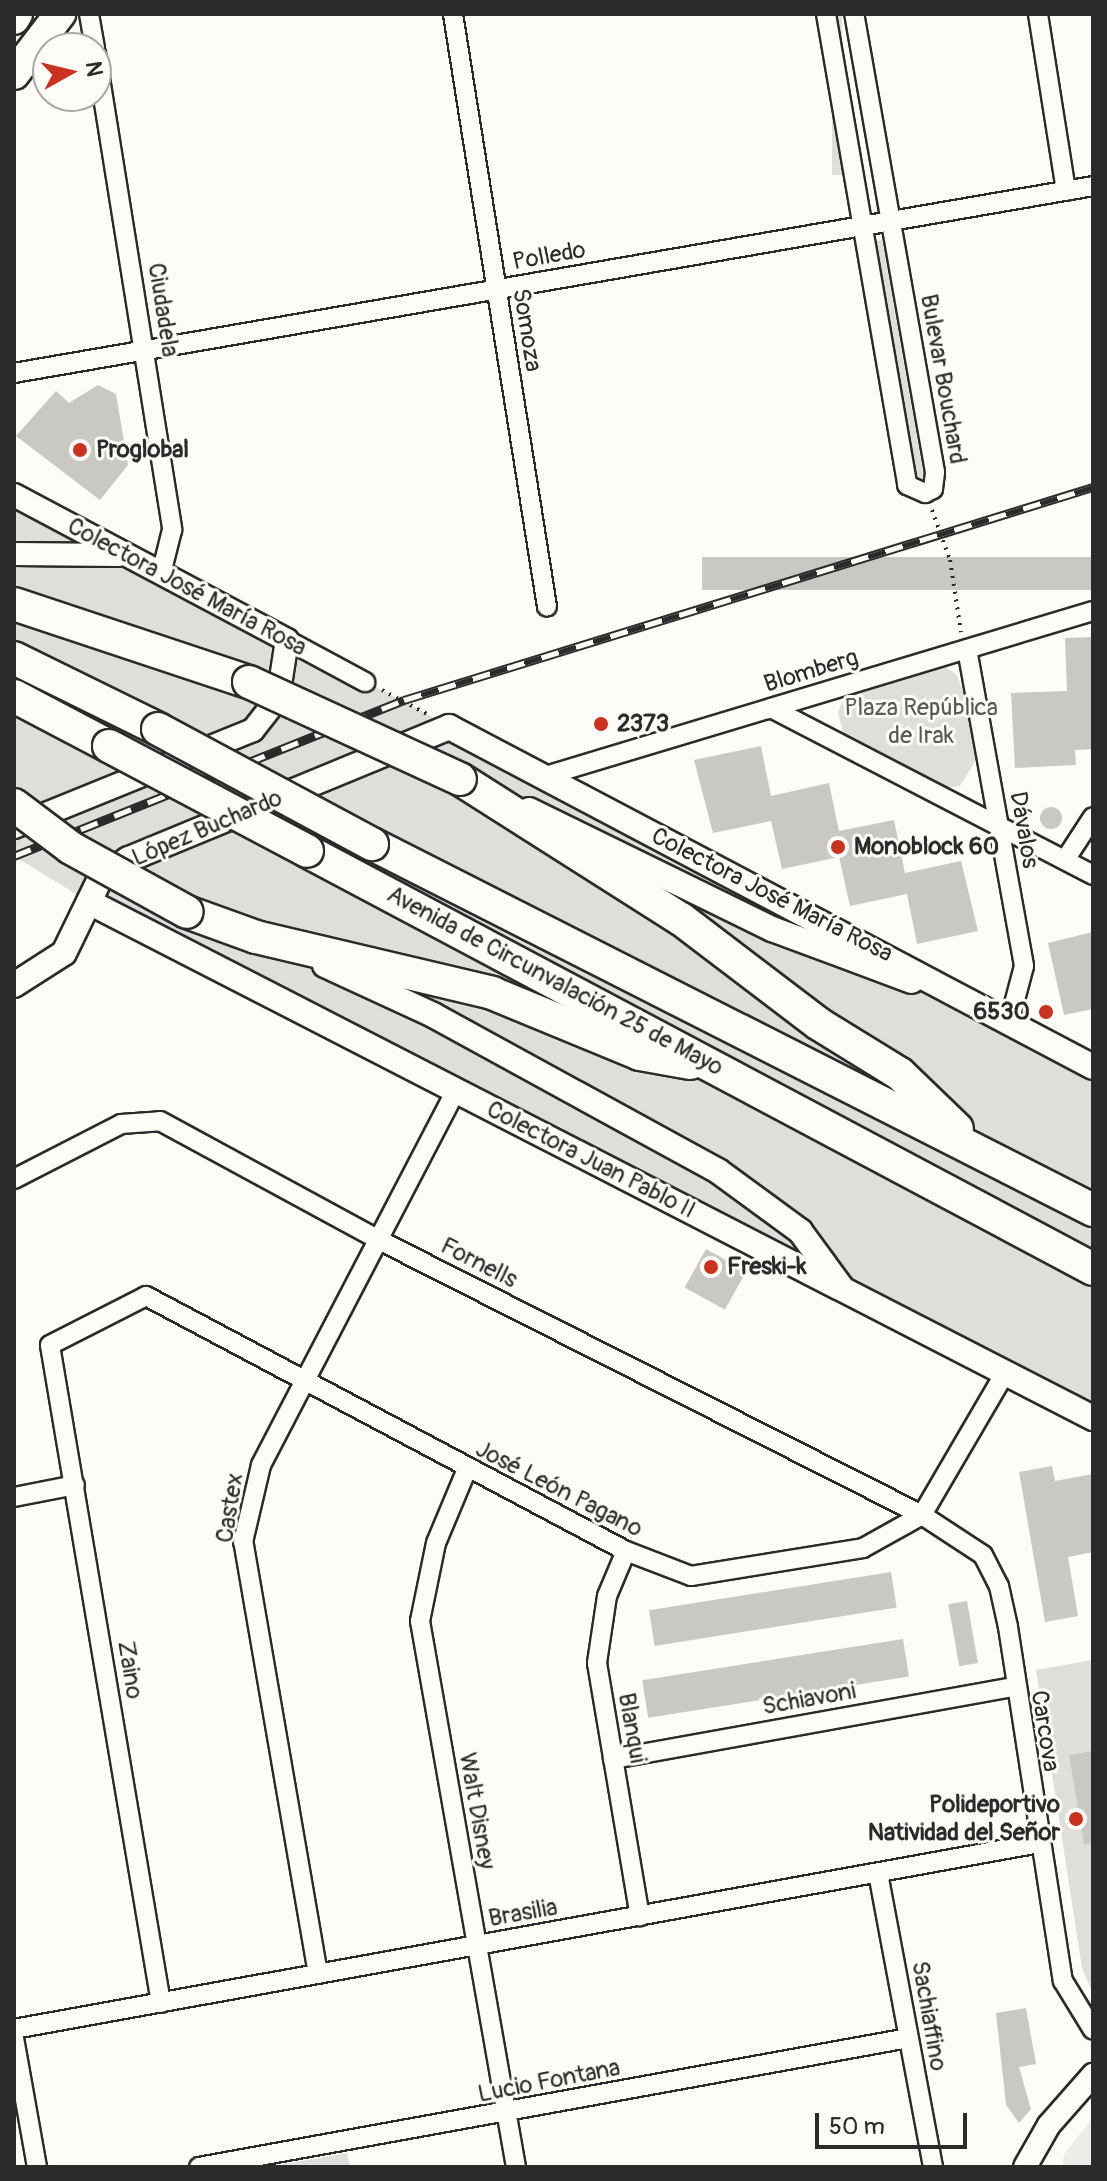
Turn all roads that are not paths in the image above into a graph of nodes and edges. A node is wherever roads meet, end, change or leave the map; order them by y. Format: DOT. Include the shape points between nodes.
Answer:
graph roads {
  1 [pos="60,14"];
  2 [pos="453,14"];
  3 [pos="826,14"];
  4 [pos="854,14"];
  5 [pos="1038,14"];
  6 [pos="14,74"];
  7 [pos="106,112"];
  8 [pos="1093,186"];
  9 [pos="1066,191"];
  10 [pos="891,221"];
  11 [pos="863,226"];
  12 [pos="497,289"];
  13 [pos="145,350"];
  14 [pos="14,373"];
  15 [pos="14,495"];
  16 [pos="14,554"];
  17 [pos="128,556"];
  18 [pos="161,574"];
  19 [pos="14,604"];
  20 [pos="547,607"];
  21 [pos="1093,611"];
  22 [pos="287,640"];
  23 [pos="967,649"];
  24 [pos="14,658"];
  25 [pos="365,682"];
  26 [pos="14,696"];
  27 [pos="771,708"];
  28 [pos="449,727"];
  29 [pos="542,777"];
  30 [pos="493,796"];
  31 [pos="14,805"];
  32 [pos="1093,817"];
  33 [pos="14,827"];
  34 [pos="999,828"];
  35 [pos="1065,860"];
  36 [pos="1093,875"];
  37 [pos="89,902"];
  38 [pos="256,937"];
  39 [pos="14,985"];
  40 [pos="986,1006"];
  41 [pos="1010,1019"];
  42 [pos="1093,1067"];
  43 [pos="724,1070"];
  44 [pos="456,1091"];
  45 [pos="980,1151"];
  46 [pos="14,1179"];
  47 [pos="1093,1210"];
  48 [pos="377,1239"];
  49 [pos="1093,1269"];
  50 [pos="844,1290"];
  51 [pos="50,1345"];
  52 [pos="1005,1373"];
  53 [pos="308,1381"];
  54 [pos="1093,1418"];
  55 [pos="467,1469"];
  56 [pos="75,1485"];
  57 [pos="14,1497"];
  58 [pos="922,1515"];
  59 [pos="626,1551"];
  60 [pos="1013,1687"];
  61 [pos="613,1759"];
  62 [pos="1040,1843"];
  63 [pos="878,1873"];
  64 [pos="640,1916"];
  65 [pos="477,1946"];
  66 [pos="318,1974"];
  67 [pos="161,2003"];
  68 [pos="14,2029"];
  69 [pos="1093,2030"];
  70 [pos="14,2038"];
  71 [pos="908,2038"];
  72 [pos="1093,2075"];
  73 [pos="507,2114"];
  74 [pos="37,2167"];
  75 [pos="199,2167"];
  76 [pos="516,2167"];
  77 [pos="933,2167"];
  78 [pos="1025,2167"];
  1 -- 6 [label="highway"];
  2 -- 12 [label="street, Somoza"];
  3 -- 11 [label="street, Bulevar Bouchard"];
  4 -- 10 [label="street, Bulevar Bouchard"];
  5 -- 9 [label="street"];
  7 -- 13 [label="street, Ciudadela"];
  8 -- 9 [label="street, Polledo"];
  9 -- 10 [label="street, Polledo"];
  10 -- 11 [label="street, Polledo"];
  10 -- 11 [label="street, Bulevar Bouchard" via="936,481 925,493 907,485"];
  11 -- 12 [label="street, Polledo"];
  12 -- 13 [label="street, Polledo"];
  12 -- 20 [label="street, Somoza"];
  13 -- 14 [label="street, Polledo"];
  13 -- 18 [label="street, Ciudadela" via="172,530"];
  15 -- 17 [label="street, Colectora José María Rosa"];
  16 -- 17 [label="street"];
  17 -- 18 [label="street, Colectora José María Rosa"];
  18 -- 22 [label="street, Colectora José María Rosa"];
  19 -- 30 [label="highway, bridge" via="249,682"];
  21 -- 23 [label="street, Blomberg"];
  22 -- 25 [label="street, Colectora José María Rosa"];
  22 -- 33 [label="street" via="278,698 253,730"];
  23 -- 27 [label="street, Blomberg"];
  23 -- 34 [label="street, Dávalos"];
  24 -- 45 [label="highway, Avenida de Circunvalación 25 de Mayo, bridge"];
  26 -- 43 [label="highway, Avenida de Circunvalación 25 de Mayo, bridge"];
  27 -- 29 [label="street, Blomberg"];
  27 -- 34 [label="street"];
  28 -- 29 [label="main road, Colectora José María Rosa"];
  28 -- 37 [label="main road, López Buchardo" via="129,859 100,879"];
  29 -- 40 [label="main road, Colectora José María Rosa"];
  30 -- 40 [label="main road" via="772,929"];
  30 -- 45 [label="highway" via="900,1074"];
  31 -- 38 [label="highway, bridge" via="71,848 187,912"];
  32 -- 35 [label="street"];
  34 -- 35 [label="street"];
  34 -- 41 [label="street, Dávalos" via="1024,966"];
  35 -- 36 [label="street"];
  37 -- 39 [label="main road, López Buchardo" via="64,953"];
  37 -- 44 [label="main road, Colectora Juan Pablo II"];
  38 -- 43 [label="highway" via="492,993 640,1054"];
  38 -- 50 [label="main road" via="433,1015 718,1171 800,1231"];
  40 -- 41 [label="main road, Colectora José María Rosa"];
  41 -- 42 [label="main road, Colectora José María Rosa"];
  43 -- 49 [label="highway, Avenida de Circunvalación 25 de Mayo"];
  44 -- 48 [label="street, Castex"];
  44 -- 50 [label="main road, Colectora Juan Pablo II"];
  45 -- 47 [label="highway, Avenida de Circunvalación 25 de Mayo"];
  46 -- 48 [label="street, Fornells" via="121,1124 160,1121"];
  48 -- 53 [label="street, Castex"];
  48 -- 58 [label="street, Fornells"];
  50 -- 52 [label="main road, Colectora Juan Pablo II"];
  51 -- 53 [label="street, José León Pagano" via="146,1296"];
  51 -- 56 [label="street, Zaino"];
  52 -- 54 [label="main road, Colectora Juan Pablo II"];
  52 -- 58 [label="street"];
  53 -- 55 [label="street, José León Pagano"];
  53 -- 66 [label="street, Castex" via="261,1465 243,1542"];
  55 -- 59 [label="street, José León Pagano"];
  55 -- 65 [label="street, Walt Disney" via="436,1543 420,1621"];
  56 -- 57 [label="street"];
  56 -- 67 [label="street, Zaino"];
  58 -- 59 [label="street, José León Pagano" via="863,1548 691,1576"];
  58 -- 60 [label="street, Carcova" via="983,1555 999,1586"];
  59 -- 61 [label="street, Blanqui" via="598,1634"];
  60 -- 61 [label="street, Schiavoni"];
  60 -- 62 [label="street, Carcova"];
  61 -- 64 [label="street, Blanqui"];
  62 -- 63 [label="street, Brasilia"];
  62 -- 69 [label="street, Carcova" via="1063,1981"];
  63 -- 64 [label="street, Brasilia"];
  63 -- 71 [label="street, Sachiaffino"];
  64 -- 65 [label="street, Brasilia"];
  65 -- 66 [label="street, Brasilia"];
  65 -- 73 [label="street, Walt Disney"];
  66 -- 67 [label="street, Brasilia"];
  67 -- 68 [label="street, Brasilia"];
  70 -- 74 [label="street"];
  71 -- 73 [label="street, Lucio Fontana"];
  71 -- 77 [label="street, Sachiaffino"];
  72 -- 78 [label="street" via="1049,2125"];
  73 -- 75 [label="street, Lucio Fontana"];
  73 -- 76 [label="street, Walt Disney"];
}
